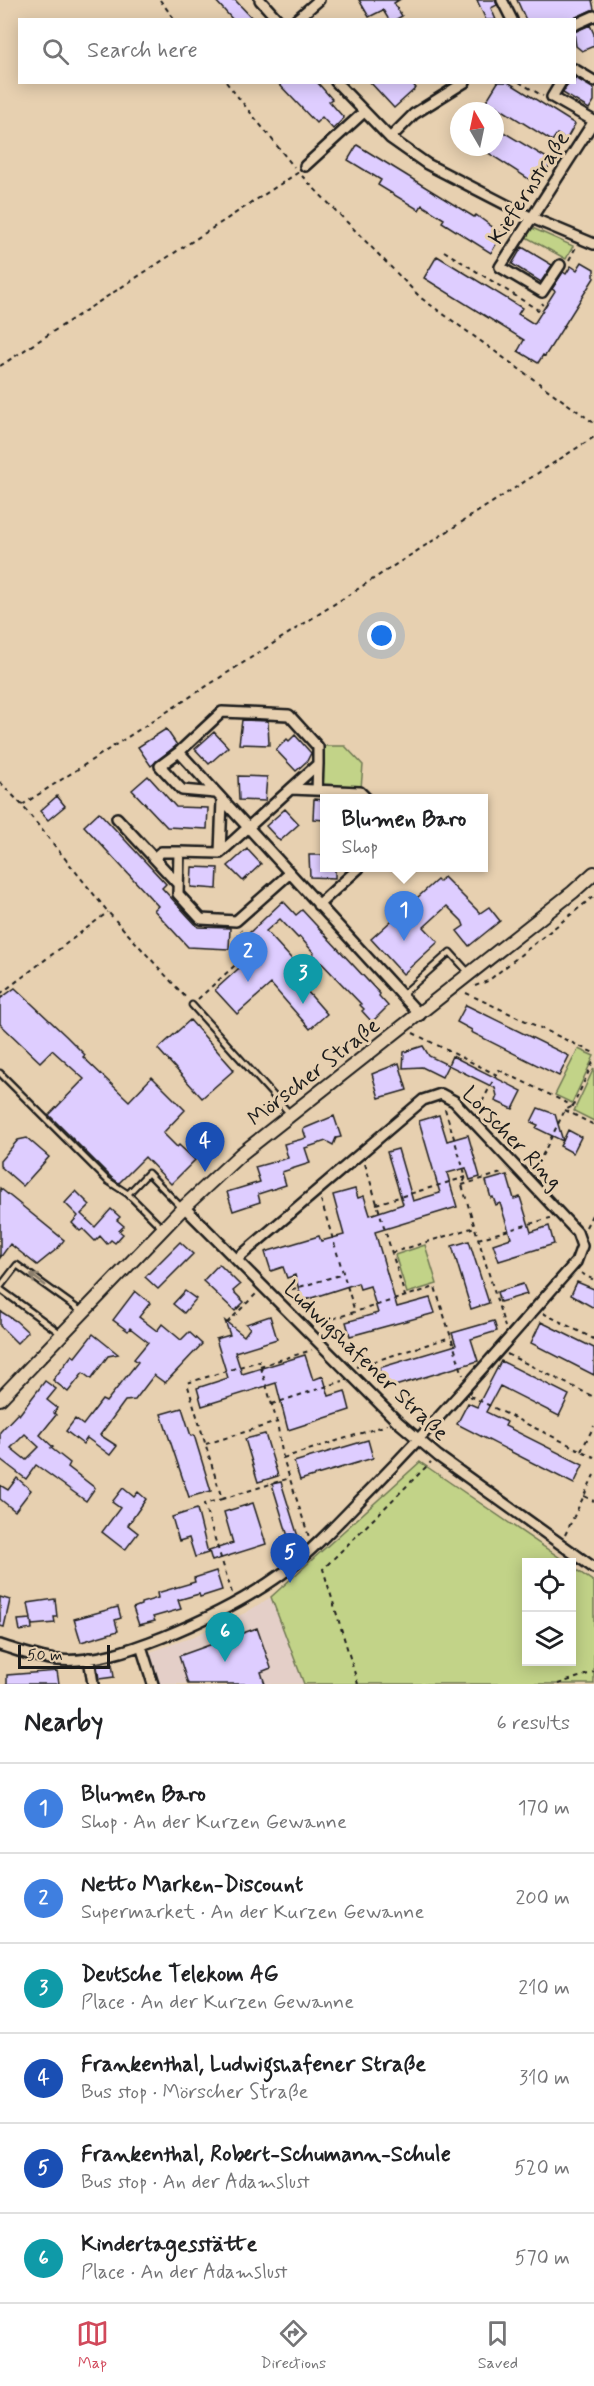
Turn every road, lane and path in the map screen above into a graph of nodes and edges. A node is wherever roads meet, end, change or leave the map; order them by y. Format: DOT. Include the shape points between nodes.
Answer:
graph roads {
  1 [pos="160,0"];
  2 [pos="260,0"];
  3 [pos="319,0"];
  4 [pos="502,0"];
  5 [pos="594,16"];
  6 [pos="174,18"];
  7 [pos="276,18"];
  8 [pos="298,18"];
  9 [pos="511,18"];
  10 [pos="576,25"];
  11 [pos="576,70"];
  12 [pos="594,81"];
  13 [pos="228,84"];
  14 [pos="338,84"];
  15 [pos="462,84"];
  16 [pos="522,84"];
  17 [pos="560,84"];
  18 [pos="552,97"];
  19 [pos="364,112"];
  20 [pos="594,121"];
  21 [pos="390,138"];
  22 [pos="302,170"];
  23 [pos="532,218"];
  24 [pos="582,238"];
  25 [pos="594,244"];
  26 [pos="562,267"];
  27 [pos="0,366"];
  28 [pos="594,423"];
  29 [pos="594,437"];
  30 [pos="179,752"];
  31 [pos="318,764"];
  32 [pos="0,782"];
  33 [pos="291,789"];
  34 [pos="317,790"];
  35 [pos="362,794"];
  36 [pos="219,796"];
  37 [pos="22,805"];
  38 [pos="117,818"];
  39 [pos="247,828"];
  40 [pos="179,852"];
  41 [pos="220,853"];
  42 [pos="154,858"];
  43 [pos="354,872"];
  44 [pos="594,873"];
  45 [pos="289,874"];
  46 [pos="178,884"];
  47 [pos="594,896"];
  48 [pos="318,905"];
  49 [pos="108,912"];
  50 [pos="236,921"];
  51 [pos="470,974"];
  52 [pos="488,981"];
  53 [pos="454,987"];
  54 [pos="0,993"];
  55 [pos="402,995"];
  56 [pos="192,1005"];
  57 [pos="420,1015"];
  58 [pos="410,1032"];
  59 [pos="594,1053"];
  60 [pos="594,1060"];
  61 [pos="0,1073"];
  62 [pos="497,1075"];
  63 [pos="441,1094"];
  64 [pos="573,1106"];
  65 [pos="565,1110"];
  66 [pos="291,1115"];
  67 [pos="473,1121"];
  68 [pos="594,1125"];
  69 [pos="361,1153"];
  70 [pos="518,1168"];
  71 [pos="466,1177"];
  72 [pos="529,1181"];
  73 [pos="462,1185"];
  74 [pos="318,1190"];
  75 [pos="128,1194"];
  76 [pos="376,1204"];
  77 [pos="184,1208"];
  78 [pos="594,1211"];
  79 [pos="560,1215"];
  80 [pos="475,1227"];
  81 [pos="164,1229"];
  82 [pos="580,1238"];
  83 [pos="478,1239"];
  84 [pos="391,1252"];
  85 [pos="237,1259"];
  86 [pos="570,1268"];
  87 [pos="343,1274"];
  88 [pos="594,1280"];
  89 [pos="263,1286"];
  90 [pos="0,1288"];
  91 [pos="273,1295"];
  92 [pos="405,1296"];
  93 [pos="534,1309"];
  94 [pos="82,1312"];
  95 [pos="355,1312"];
  96 [pos="227,1323"];
  97 [pos="304,1327"];
  98 [pos="63,1334"];
  99 [pos="451,1337"];
  100 [pos="509,1339"];
  101 [pos="594,1339"];
  102 [pos="323,1347"];
  103 [pos="499,1350"];
  104 [pos="260,1366"];
  105 [pos="346,1370"];
  106 [pos="355,1378"];
  107 [pos="464,1389"];
  108 [pos="594,1397"];
  109 [pos="0,1400"];
  110 [pos="272,1404"];
  111 [pos="277,1422"];
  112 [pos="398,1422"];
  113 [pos="594,1426"];
  114 [pos="418,1440"];
  115 [pos="206,1444"];
  116 [pos="581,1451"];
  117 [pos="438,1456"];
  118 [pos="594,1457"];
  119 [pos="284,1458"];
  120 [pos="594,1475"];
  121 [pos="290,1478"];
  122 [pos="584,1496"];
  123 [pos="222,1499"];
  124 [pos="594,1501"];
  125 [pos="560,1544"];
  126 [pos="313,1548"];
  127 [pos="594,1568"];
  128 [pos="235,1604"];
  129 [pos="0,1645"];
  130 [pos="141,1646"];
  131 [pos="89,1658"];
  132 [pos="594,1672"];
  133 [pos="93,1684"];
  134 [pos="153,1684"];
  135 [pos="358,1684"];
  136 [pos="558,1684"];
  1 -- 6 [label="path"];
  2 -- 7 [label="street"];
  3 -- 8 [label="street"];
  4 -- 9 [label="street"];
  5 -- 10 [label="street"];
  11 -- 12 [label="street"];
  13 -- 22 [label="path"];
  14 -- 19 [label="street"];
  15 -- 21 [label="street" via="414,114"];
  16 -- 18 [label="path" via="546,98"];
  17 -- 18 [label="street, Kiefernstraße"];
  18 -- 20 [label="street, Kiefernstraße"];
  19 -- 21 [label="street"];
  19 -- 22 [label="street"];
  20 -- 23 [label="street, Kiefernstraße"];
  21 -- 23 [label="street" via="427,164"];
  22 -- 27 [label="path"];
  22 -- 28 [label="path" via="421,298"];
  23 -- 24 [label="street"];
  23 -- 26 [label="street, Kiefernstraße" via="500,267 542,292"];
  24 -- 25 [label="street"];
  24 -- 26 [label="path"];
  29 -- 37 [label="path"];
  30 -- 31 [label="street" via="222,712 289,715 318,747"];
  30 -- 36 [label="street"];
  30 -- 36 [label="street" via="160,766 182,790"];
  31 -- 33 [label="street"];
  31 -- 34 [label="street"];
  32 -- 37 [label="path"];
  33 -- 34 [label="street"];
  33 -- 39 [label="street"];
  34 -- 35 [label="street"];
  36 -- 39 [label="street"];
  36 -- 41 [label="street"];
  37 -- 49 [label="path"];
  38 -- 42 [label="street"];
  39 -- 41 [label="street"];
  39 -- 45 [label="street"];
  40 -- 41 [label="street"];
  40 -- 42 [label="street" via="161,852"];
  40 -- 46 [label="street"];
  42 -- 46 [label="street"];
  43 -- 48 [label="street"];
  44 -- 51 [label="street, Mörscher Straße"];
  45 -- 48 [label="street"];
  45 -- 50 [label="street"];
  46 -- 50 [label="street" via="178,894 201,919"];
  47 -- 52 [label="path"];
  48 -- 55 [label="street"];
  49 -- 54 [label="path"];
  49 -- 56 [label="path"];
  50 -- 56 [label="path" via="245,935 244,957"];
  51 -- 53 [label="street, Mörscher Straße"];
  51 -- 55 [label="lane" via="450,952"];
  53 -- 57 [label="street, Mörscher Straße"];
  53 -- 59 [label="path"];
  55 -- 57 [label="street"];
  56 -- 66 [label="lane"];
  57 -- 66 [label="street, Mörscher Straße"];
  58 -- 62 [label="path"];
  60 -- 64 [label="path"];
  61 -- 75 [label="lane" via="108,1181"];
  62 -- 64 [label="path" via="499,1070"];
  62 -- 67 [label="path"];
  63 -- 67 [label="street, Lorscher Ring" via="454,1101"];
  63 -- 69 [label="street, Lorscher Ring" via="423,1100"];
  63 -- 71 [label="path"];
  64 -- 65 [label="path"];
  65 -- 68 [label="path"];
  65 -- 72 [label="path"];
  66 -- 77 [label="street, Mörscher Straße" via="241,1154"];
  67 -- 70 [label="street, Lorscher Ring"];
  69 -- 74 [label="street, Lorscher Ring"];
  69 -- 76 [label="path"];
  70 -- 72 [label="street, Lorscher Ring"];
  70 -- 73 [label="path"];
  71 -- 73 [label="path"];
  71 -- 76 [label="path"];
  72 -- 79 [label="street, Lorscher Ring"];
  73 -- 80 [label="path"];
  74 -- 85 [label="street, Lorscher Ring"];
  74 -- 87 [label="path"];
  75 -- 77 [label="lane" via="148,1173"];
  75 -- 81 [label="lane"];
  76 -- 84 [label="path"];
  77 -- 81 [label="street, Mörscher Straße"];
  77 -- 85 [label="street, Ludwigshafener Straße"];
  78 -- 82 [label="path"];
  79 -- 82 [label="street, Lorscher Ring"];
  79 -- 83 [label="path"];
  80 -- 83 [label="path"];
  80 -- 84 [label="path"];
  81 -- 94 [label="street, Mörscher Straße"];
  82 -- 86 [label="street" via="582,1246"];
  83 -- 100 [label="path"];
  84 -- 92 [label="path"];
  85 -- 89 [label="street, Ludwigshafener Straße"];
  86 -- 88 [label="path"];
  86 -- 93 [label="street"];
  87 -- 91 [label="path"];
  87 -- 95 [label="path"];
  89 -- 91 [label="street, Ludwigshafener Straße"];
  89 -- 96 [label="path"];
  94 -- 90 [label="lane, one-way" via="16,1265"];
  90 -- 98 [label="lane"];
  91 -- 97 [label="street, Ludwigshafener Straße"];
  92 -- 95 [label="path"];
  92 -- 99 [label="path" via="435,1287"];
  93 -- 100 [label="street"];
  93 -- 101 [label="path"];
  94 -- 98 [label="street, Mörscher Straße"];
  95 -- 97 [label="path"];
  97 -- 102 [label="street, Ludwigshafener Straße"];
  98 -- 109 [label="street, Mörscher Straße"];
  99 -- 105 [label="path"];
  99 -- 107 [label="path"];
  100 -- 103 [label="street"];
  102 -- 104 [label="path"];
  102 -- 105 [label="street, Ludwigshafener Straße"];
  103 -- 107 [label="street"];
  103 -- 108 [label="path"];
  104 -- 110 [label="path"];
  104 -- 115 [label="path" via="259,1361 187,1383"];
  105 -- 106 [label="street, Ludwigshafener Straße"];
  106 -- 110 [label="path"];
  106 -- 112 [label="street, Ludwigshafener Straße"];
  107 -- 114 [label="street"];
  107 -- 116 [label="path"];
  110 -- 111 [label="path"];
  111 -- 115 [label="path"];
  111 -- 119 [label="path"];
  112 -- 114 [label="street, Ludwigshafener Straße"];
  112 -- 119 [label="path"];
  113 -- 116 [label="path"];
  114 -- 117 [label="street, Ludwigshafener Straße"];
  114 -- 126 [label="street"];
  115 -- 123 [label="path"];
  116 -- 118 [label="path"];
  117 -- 125 [label="street, Ludwigshafener Straße"];
  117 -- 135 [label="path" via="323,1569"];
  119 -- 121 [label="path"];
  120 -- 122 [label="path"];
  121 -- 123 [label="path"];
  121 -- 126 [label="path"];
  122 -- 124 [label="path"];
  122 -- 125 [label="path"];
  123 -- 128 [label="path" via="204,1504"];
  125 -- 127 [label="street, Ludwigshafener Straße"];
  126 -- 128 [label="street"];
  128 -- 130 [label="street"];
  129 -- 131 [label="street" via="34,1657"];
  130 -- 131 [label="street"];
  130 -- 134 [label="street"];
  131 -- 133 [label="street"];
  132 -- 136 [label="path"];
}
